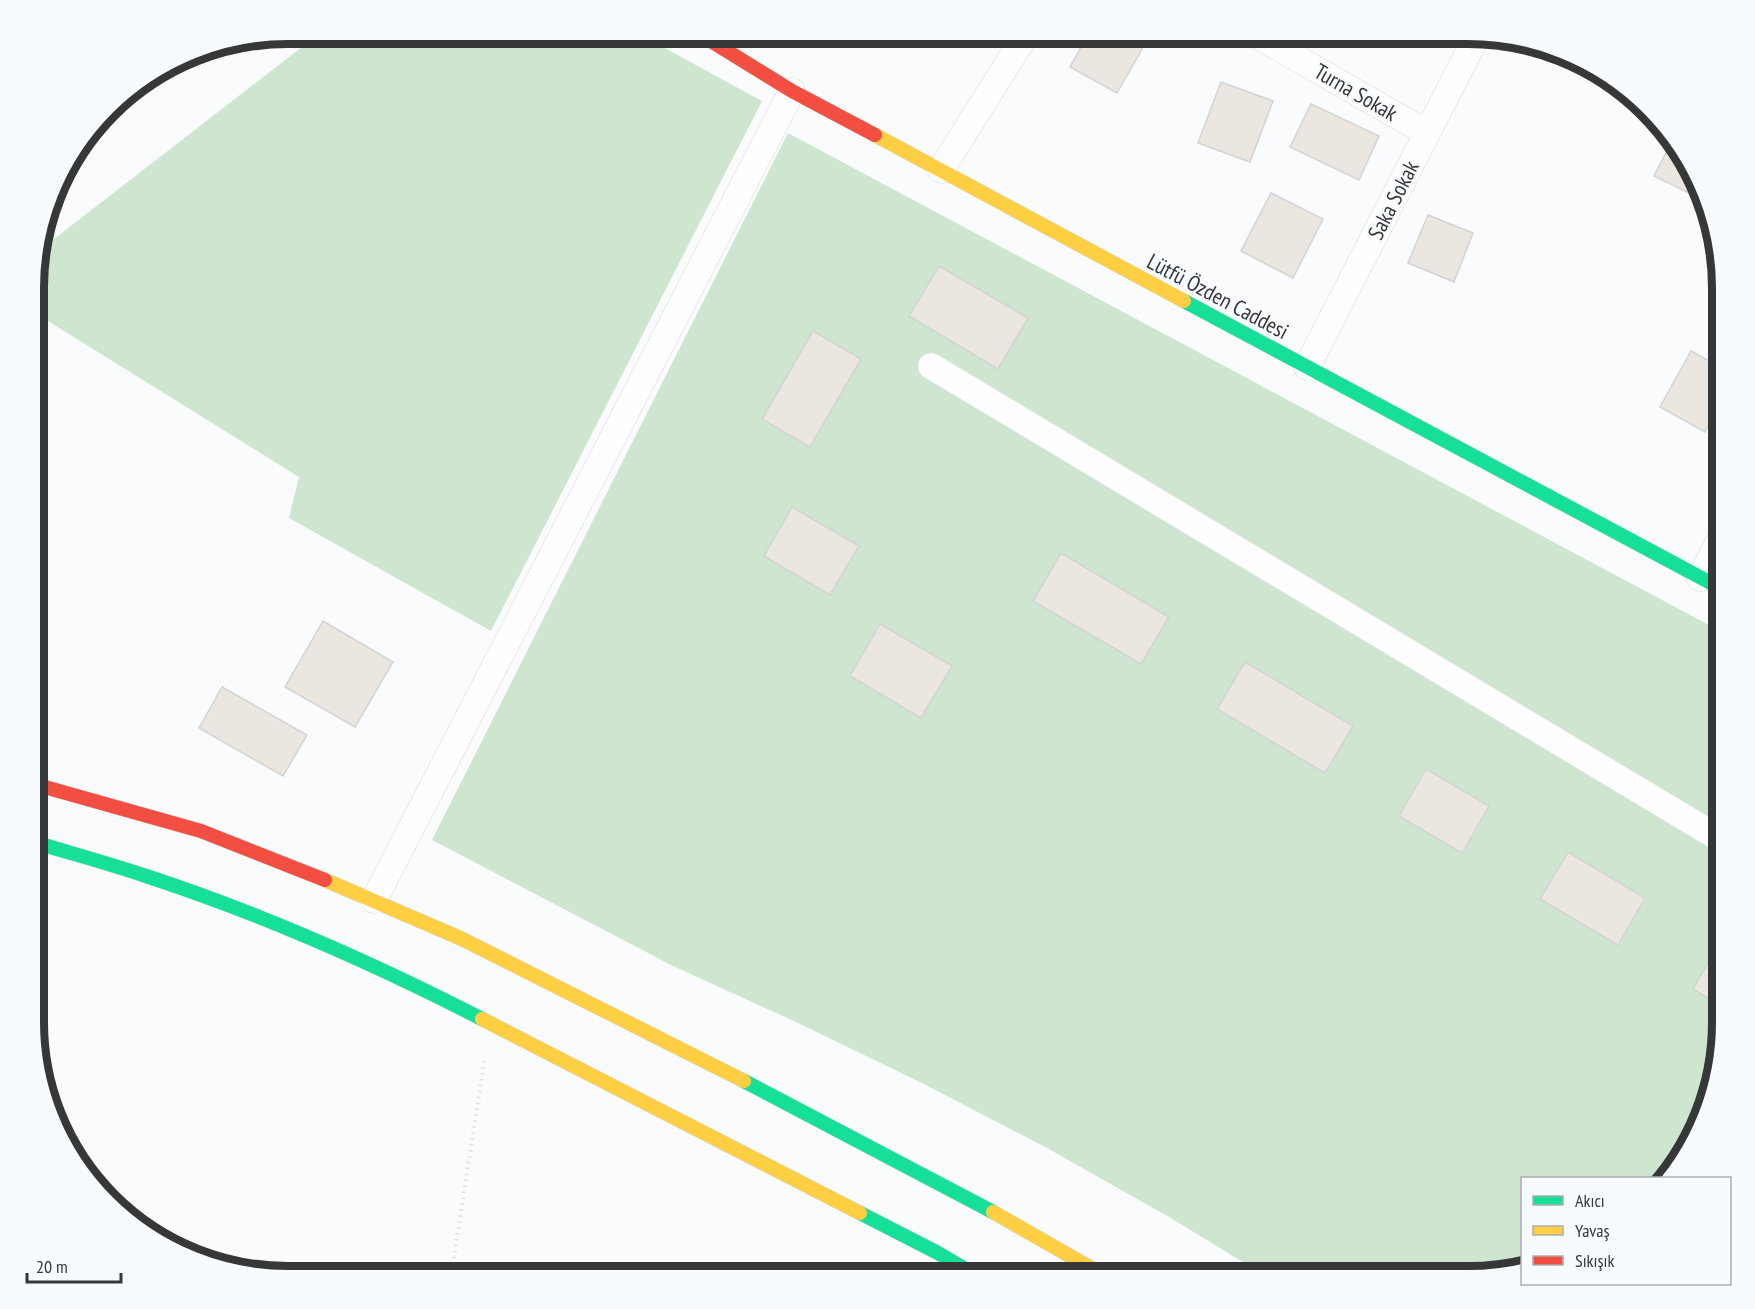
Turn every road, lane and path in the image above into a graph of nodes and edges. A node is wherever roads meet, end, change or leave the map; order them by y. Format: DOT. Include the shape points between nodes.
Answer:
graph roads {
  1 [pos="716,44"];
  2 [pos="1020,44"];
  3 [pos="1272,44"];
  4 [pos="1473,44"];
  5 [pos="792,91"];
  6 [pos="1427,133"];
  7 [pos="941,170"];
  8 [pos="931,366"];
  9 [pos="1307,367"];
  10 [pos="1711,584"];
  11 [pos="44,787"];
  12 [pos="1712,834"];
  13 [pos="44,845"];
  14 [pos="374,900"];
  15 [pos="490,1023"];
  16 [pos="453,1266"];
  17 [pos="960,1266"];
  18 [pos="1087,1266"];
  1 -- 5 [label="main road, Lütfü Özden Caddesi"];
  2 -- 7 [label="street"];
  3 -- 6 [label="street, Turna Sokak"];
  4 -- 6 [label="street, Saka Sokak"];
  5 -- 7 [label="main road, Lütfü Özden Caddesi"];
  5 -- 14 [label="street"];
  6 -- 9 [label="street, Saka Sokak"];
  7 -- 9 [label="main road, Lütfü Özden Caddesi"];
  8 -- 12 [label="street"];
  9 -- 10 [label="main road, Lütfü Özden Caddesi"];
  11 -- 14 [label="main road" via="201,831"];
  13 -- 15 [label="main road" via="238,909 422,988"];
  14 -- 18 [label="main road" via="580,997 961,1195"];
  15 -- 16 [label="path"];
  15 -- 17 [label="main road"];
}
